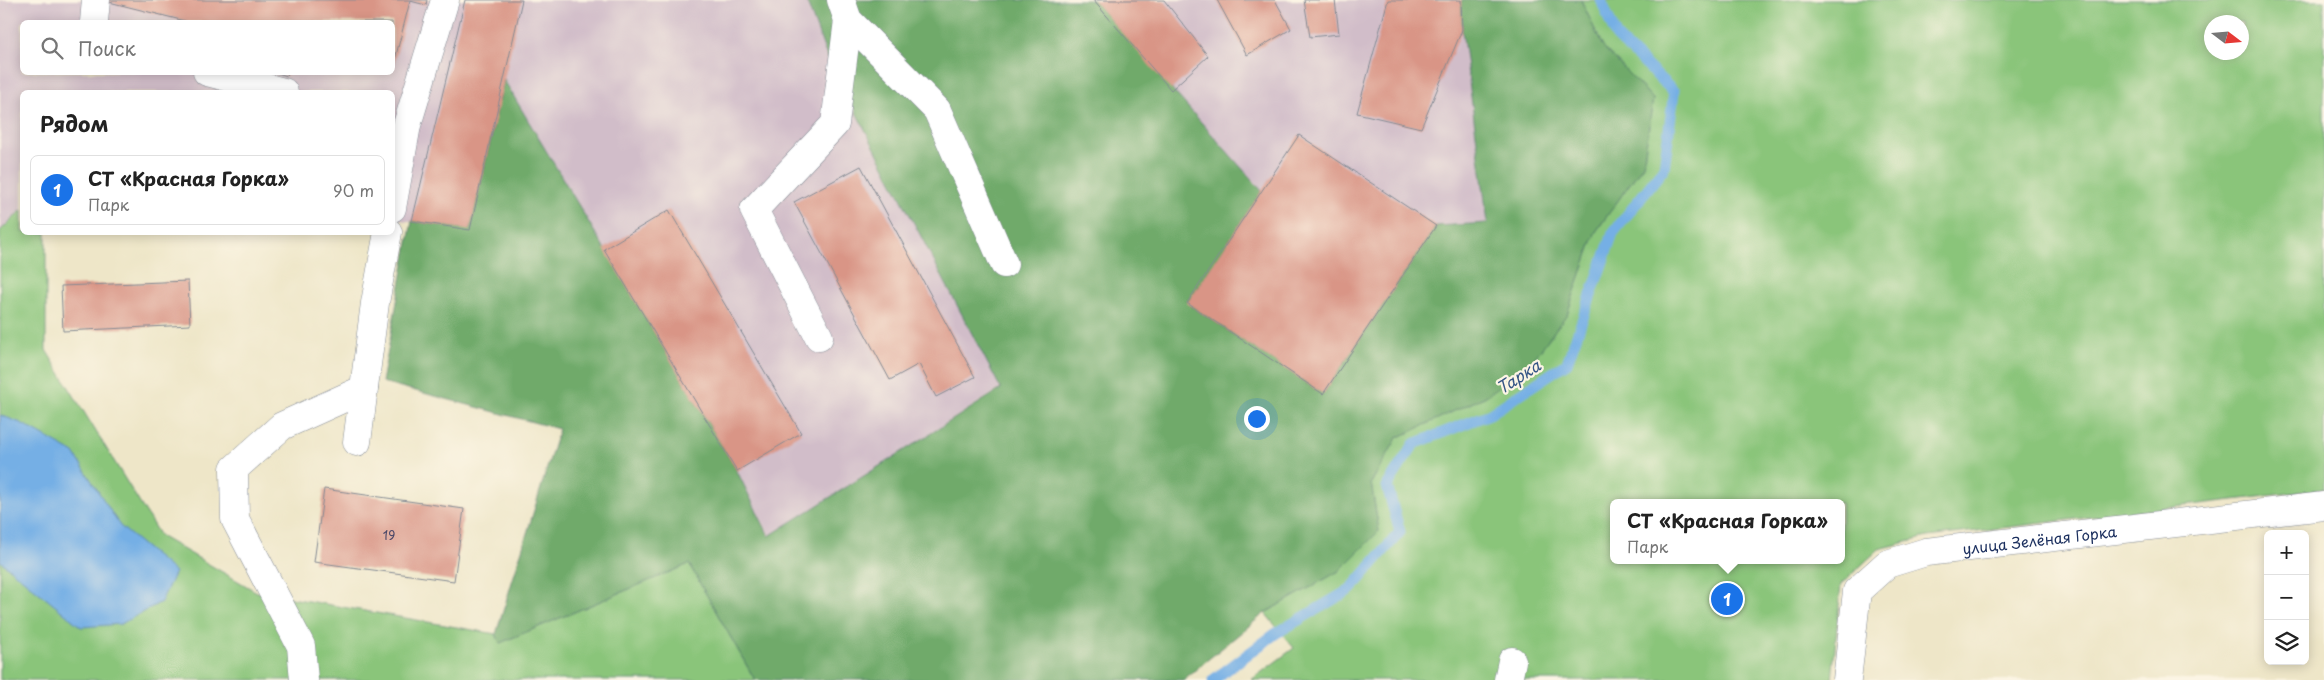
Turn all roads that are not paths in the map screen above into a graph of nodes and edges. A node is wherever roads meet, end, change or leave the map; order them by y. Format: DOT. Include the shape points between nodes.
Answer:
graph roads {
  1 [pos="96,0"];
  2 [pos="446,0"];
  3 [pos="844,10"];
  4 [pos="94,20"];
  5 [pos="219,75"];
  6 [pos="276,90"];
  7 [pos="395,191"];
  8 [pos="387,235"];
  9 [pos="1004,264"];
  10 [pos="819,337"];
  11 [pos="364,389"];
  12 [pos="357,442"];
  13 [pos="2324,506"];
  14 [pos="304,680"];
  15 [pos="1847,680"];
  1 -- 4 [label="street"];
  2 -- 7 [label="street" via="407,125"];
  3 -- 9 [label="street" via="936,110"];
  3 -- 10 [label="street" via="835,124 754,210"];
  5 -- 6 [label="street"];
  8 -- 11 [label="street"];
  11 -- 12 [label="street"];
  11 -- 14 [label="street" via="282,426 234,469 235,518 301,646"];
  13 -- 15 [label="street, улица Зелёная Горка" via="1926,552 1887,564 1857,591"];
}
